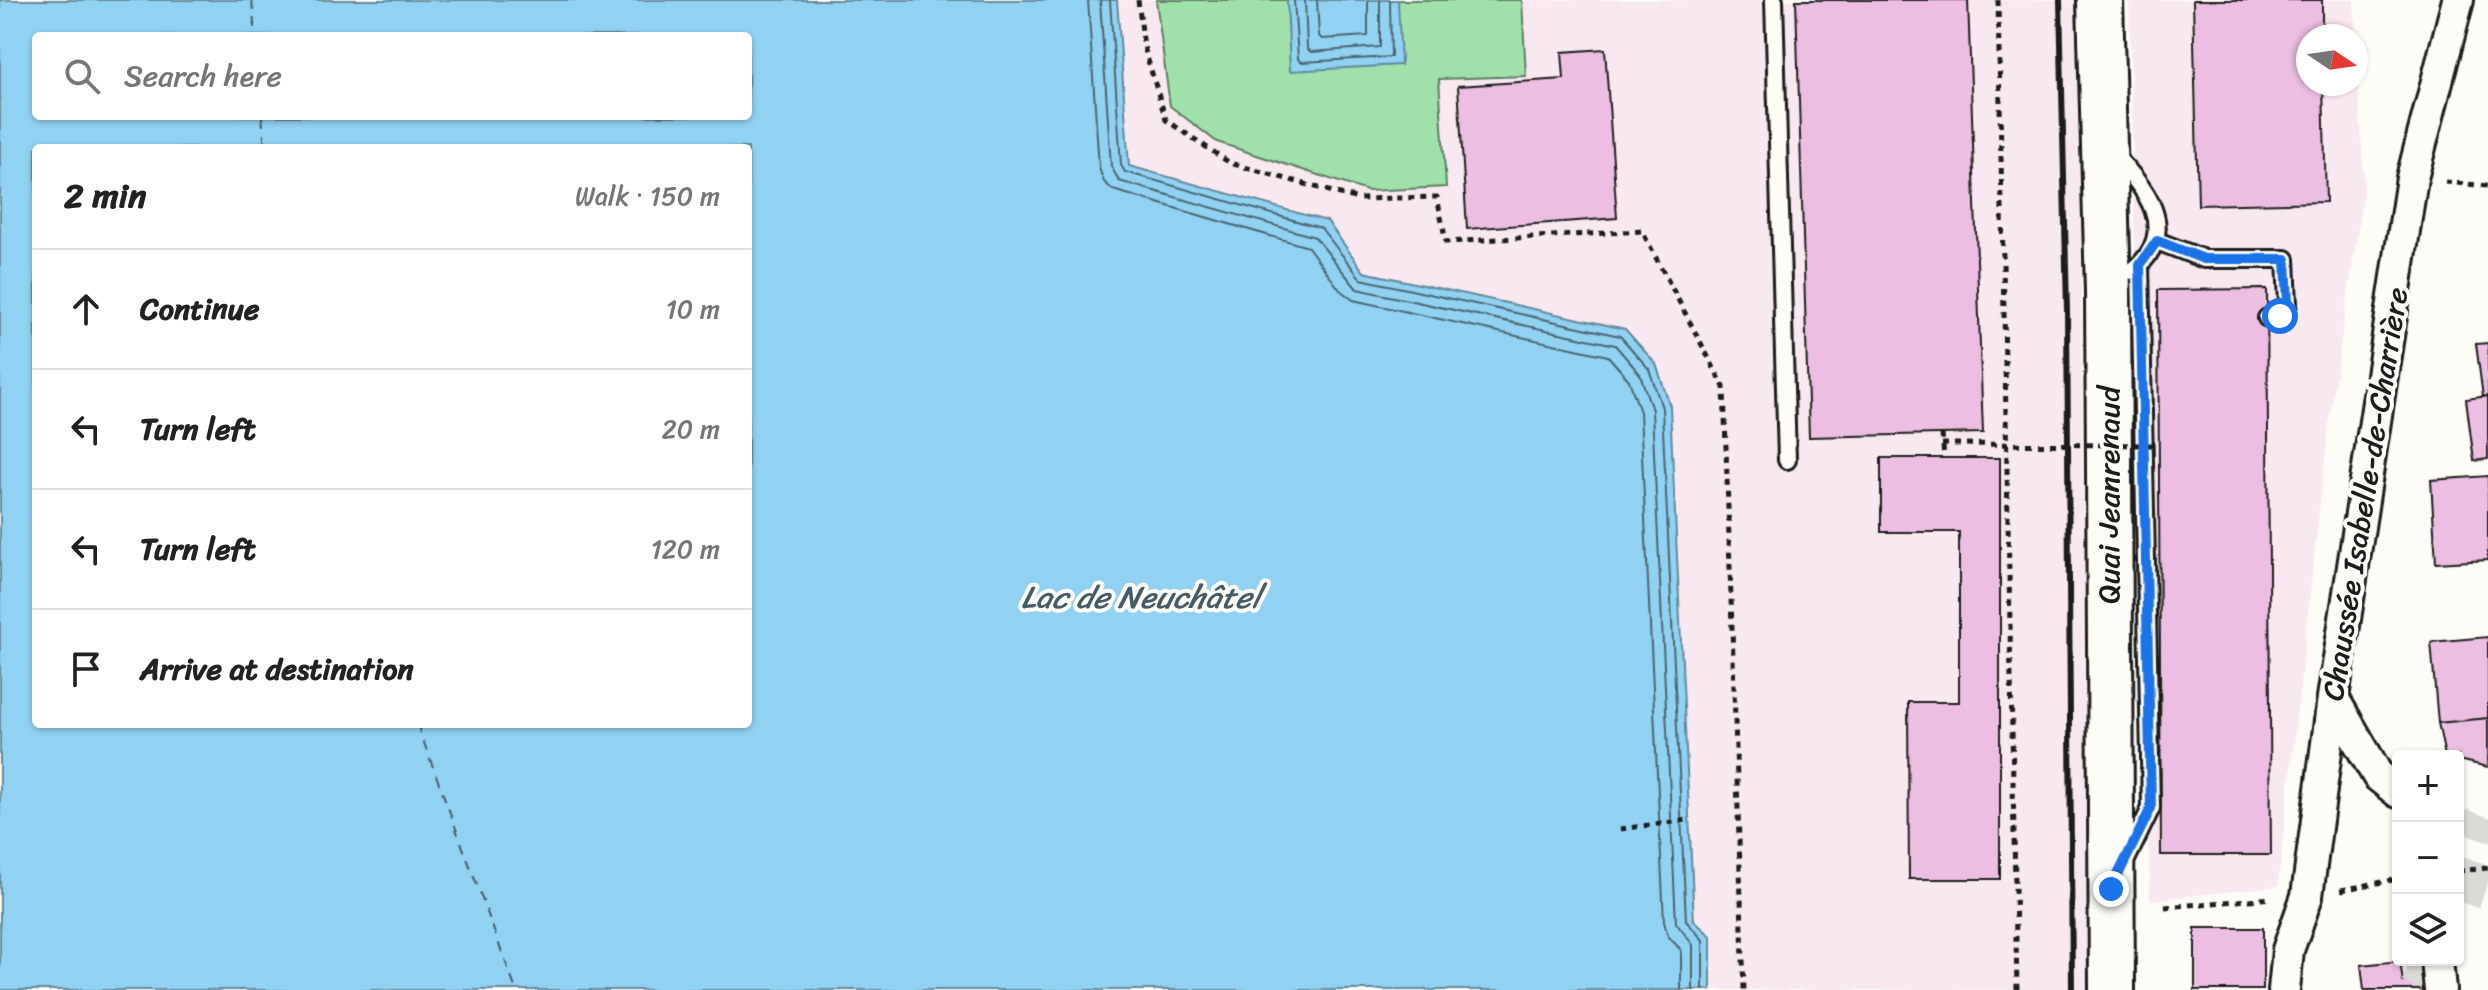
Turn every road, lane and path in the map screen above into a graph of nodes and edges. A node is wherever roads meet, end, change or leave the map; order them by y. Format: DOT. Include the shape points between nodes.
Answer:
graph roads {
  1 [pos="1138,0"];
  2 [pos="1774,0"];
  3 [pos="1998,0"];
  4 [pos="2100,0"];
  5 [pos="2458,0"];
  6 [pos="2104,144"];
  7 [pos="2412,178"];
  8 [pos="2488,186"];
  9 [pos="2157,241"];
  10 [pos="2140,265"];
  11 [pos="2125,304"];
  12 [pos="2158,306"];
  13 [pos="2267,318"];
  14 [pos="1942,434"];
  15 [pos="1942,444"];
  16 [pos="2158,445"];
  17 [pos="1944,458"];
  18 [pos="1787,460"];
  19 [pos="2333,698"];
  20 [pos="2392,787"];
  21 [pos="1688,820"];
  22 [pos="1620,829"];
  23 [pos="2488,868"];
  24 [pos="2464,870"];
  25 [pos="2438,966"];
  26 [pos="1744,990"];
  27 [pos="2017,990"];
  28 [pos="2112,990"];
  29 [pos="2284,990"];
  30 [pos="2440,990"];
  1 -- 26 [label="path" via="1144,47 1166,120 1230,163 1358,199 1437,197 1446,242 1642,231 1724,387"];
  2 -- 18 [label="lane"];
  3 -- 27 [label="path"];
  4 -- 6 [label="main road, Quai Jeanrenaud"];
  5 -- 7 [label="street, Chaussée Isabelle-de-Charrière"];
  6 -- 9 [label="lane" via="2136,179 2157,214"];
  6 -- 11 [label="main road, Quai Jeanrenaud"];
  7 -- 8 [label="path"];
  7 -- 19 [label="street, Chaussée Isabelle-de-Charrière"];
  9 -- 10 [label="lane"];
  9 -- 13 [label="lane" via="2204,259 2286,259 2288,304 2280,316"];
  10 -- 11 [label="lane"];
  10 -- 11 [label="lane"];
  11 -- 12 [label="lane"];
  11 -- 28 [label="main road, Quai Jeanrenaud"];
  14 -- 15 [label="path, bridge"];
  15 -- 16 [label="path, bridge"];
  15 -- 17 [label="path"];
  19 -- 20 [label="street" via="2378,776"];
  19 -- 29 [label="street, Chaussée Isabelle-de-Charrière" via="2307,896 2288,950"];
  21 -- 22 [label="path"];
  23 -- 24 [label="path"];
  25 -- 30 [label="street"];
}
